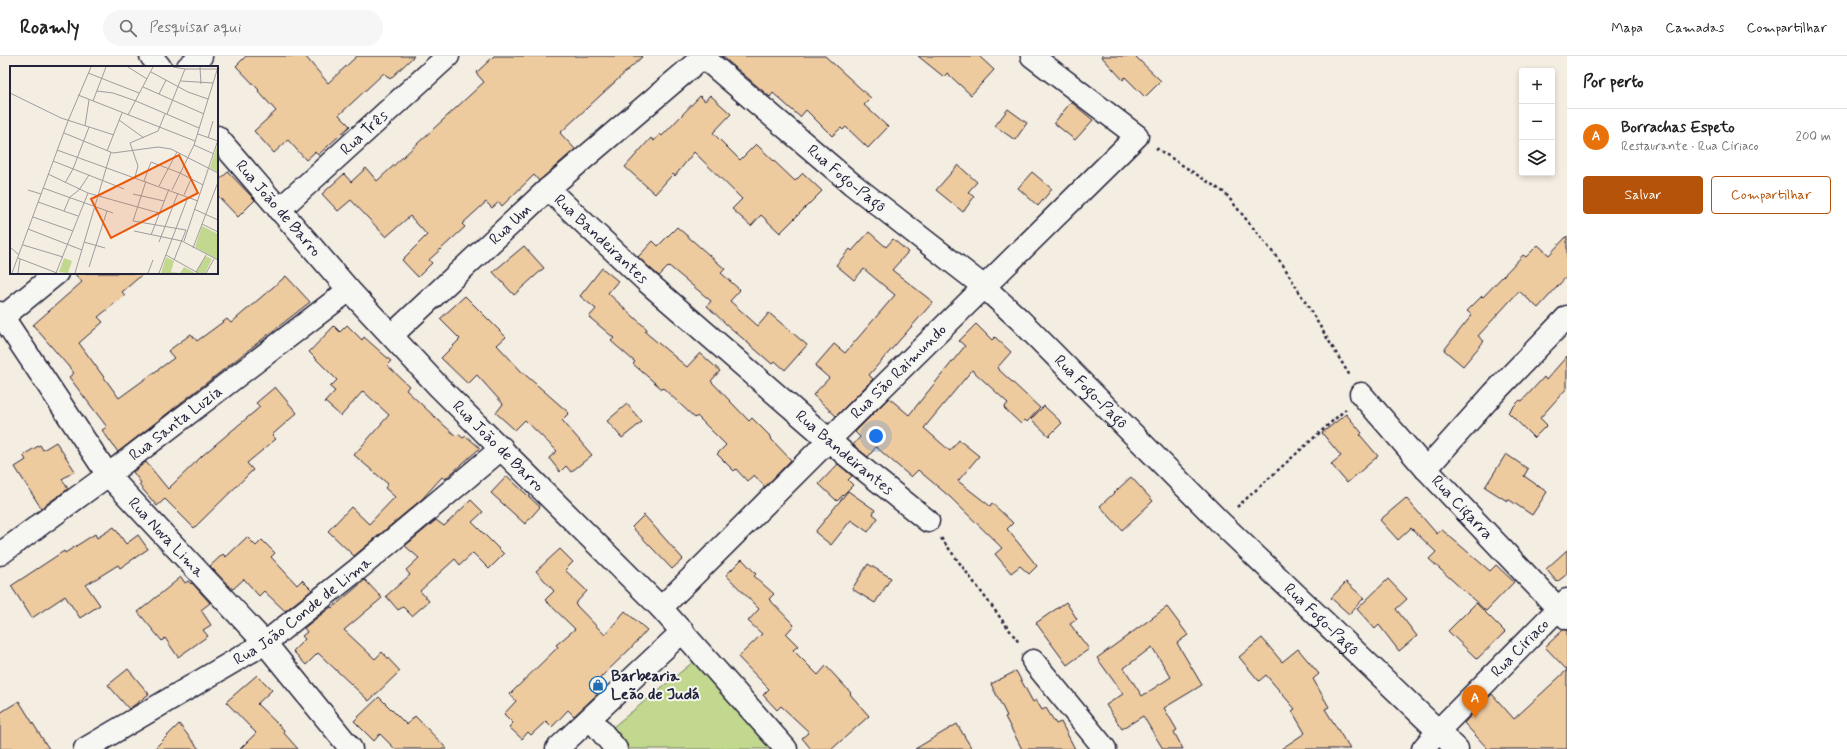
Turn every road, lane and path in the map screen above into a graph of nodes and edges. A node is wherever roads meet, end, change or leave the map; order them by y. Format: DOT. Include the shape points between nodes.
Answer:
graph roads {
  1 [pos="151,56"];
  2 [pos="201,56"];
  3 [pos="448,56"];
  4 [pos="1032,56"];
  5 [pos="704,57"];
  6 [pos="159,66"];
  7 [pos="189,66"];
  8 [pos="1137,136"];
  9 [pos="218,139"];
  10 [pos="548,188"];
  11 [pos="279,210"];
  12 [pos="56,274"];
  13 [pos="983,286"];
  14 [pos="349,290"];
  15 [pos="2,315"];
  16 [pos="1567,317"];
  17 [pos="392,335"];
  18 [pos="1361,394"];
  19 [pos="829,440"];
  20 [pos="502,448"];
  21 [pos="1426,469"];
  22 [pos="108,475"];
  23 [pos="928,521"];
  24 [pos="1220,522"];
  25 [pos="0,554"];
  26 [pos="661,608"];
  27 [pos="1564,609"];
  28 [pos="683,631"];
  29 [pos="265,643"];
  30 [pos="1032,661"];
  31 [pos="590,719"];
  32 [pos="1438,731"];
  33 [pos="85,749"];
  34 [pos="351,749"];
  35 [pos="557,749"];
  36 [pos="616,749"];
  37 [pos="786,749"];
  38 [pos="1105,749"];
  39 [pos="1423,749"];
  40 [pos="1457,749"];
  1 -- 6 [label="street"];
  2 -- 7 [label="street"];
  3 -- 11 [label="street, Rua Três"];
  4 -- 8 [label="street"];
  5 -- 10 [label="street, Rua Um"];
  5 -- 13 [label="street, Rua Fogo-Pagô" via="852,184"];
  8 -- 13 [label="street, Rua São Raimundo"];
  8 -- 18 [label="path" via="1226,193 1283,265"];
  9 -- 11 [label="street, Rua João de Barro"];
  10 -- 17 [label="street, Rua Um"];
  10 -- 19 [label="street, Rua Bandeirantes" via="646,281"];
  11 -- 14 [label="street, Rua João de Barro"];
  12 -- 15 [label="street"];
  13 -- 19 [label="street, Rua São Raimundo"];
  13 -- 24 [label="street, Rua Fogo-Pagô" via="1019,319"];
  14 -- 17 [label="street, Rua João de Barro"];
  14 -- 22 [label="street, Rua Santa Luzia"];
  15 -- 22 [label="street, Rua Nova Lima"];
  16 -- 21 [label="street"];
  17 -- 20 [label="street, Rua João de Barro" via="439,387"];
  18 -- 21 [label="street, Rua Cigarra"];
  18 -- 24 [label="path"];
  19 -- 23 [label="street, Rua Bandeirantes"];
  19 -- 26 [label="street, Rua São Raimundo"];
  20 -- 26 [label="street, Rua João de Barro"];
  20 -- 29 [label="street, Rua João Conde de Lima"];
  21 -- 27 [label="street, Rua Cigarra"];
  22 -- 25 [label="street, Rua Santa Luzia"];
  22 -- 29 [label="street, Rua Nova Lima"];
  23 -- 30 [label="path"];
  24 -- 32 [label="street, Rua Fogo-Pagô"];
  26 -- 28 [label="street, Rua João de Barro"];
  27 -- 32 [label="street, Rua Ciriaco"];
  28 -- 31 [label="street"];
  28 -- 37 [label="street, Rua João de Barro"];
  29 -- 33 [label="street, Rua João Conde de Lima"];
  29 -- 34 [label="street, Rua Nova Lima"];
  30 -- 38 [label="street"];
  31 -- 35 [label="street"];
  31 -- 36 [label="street"];
  32 -- 39 [label="street, Rua Ciriaco"];
  32 -- 40 [label="street, Rua Fogo-Pagô"];
}
